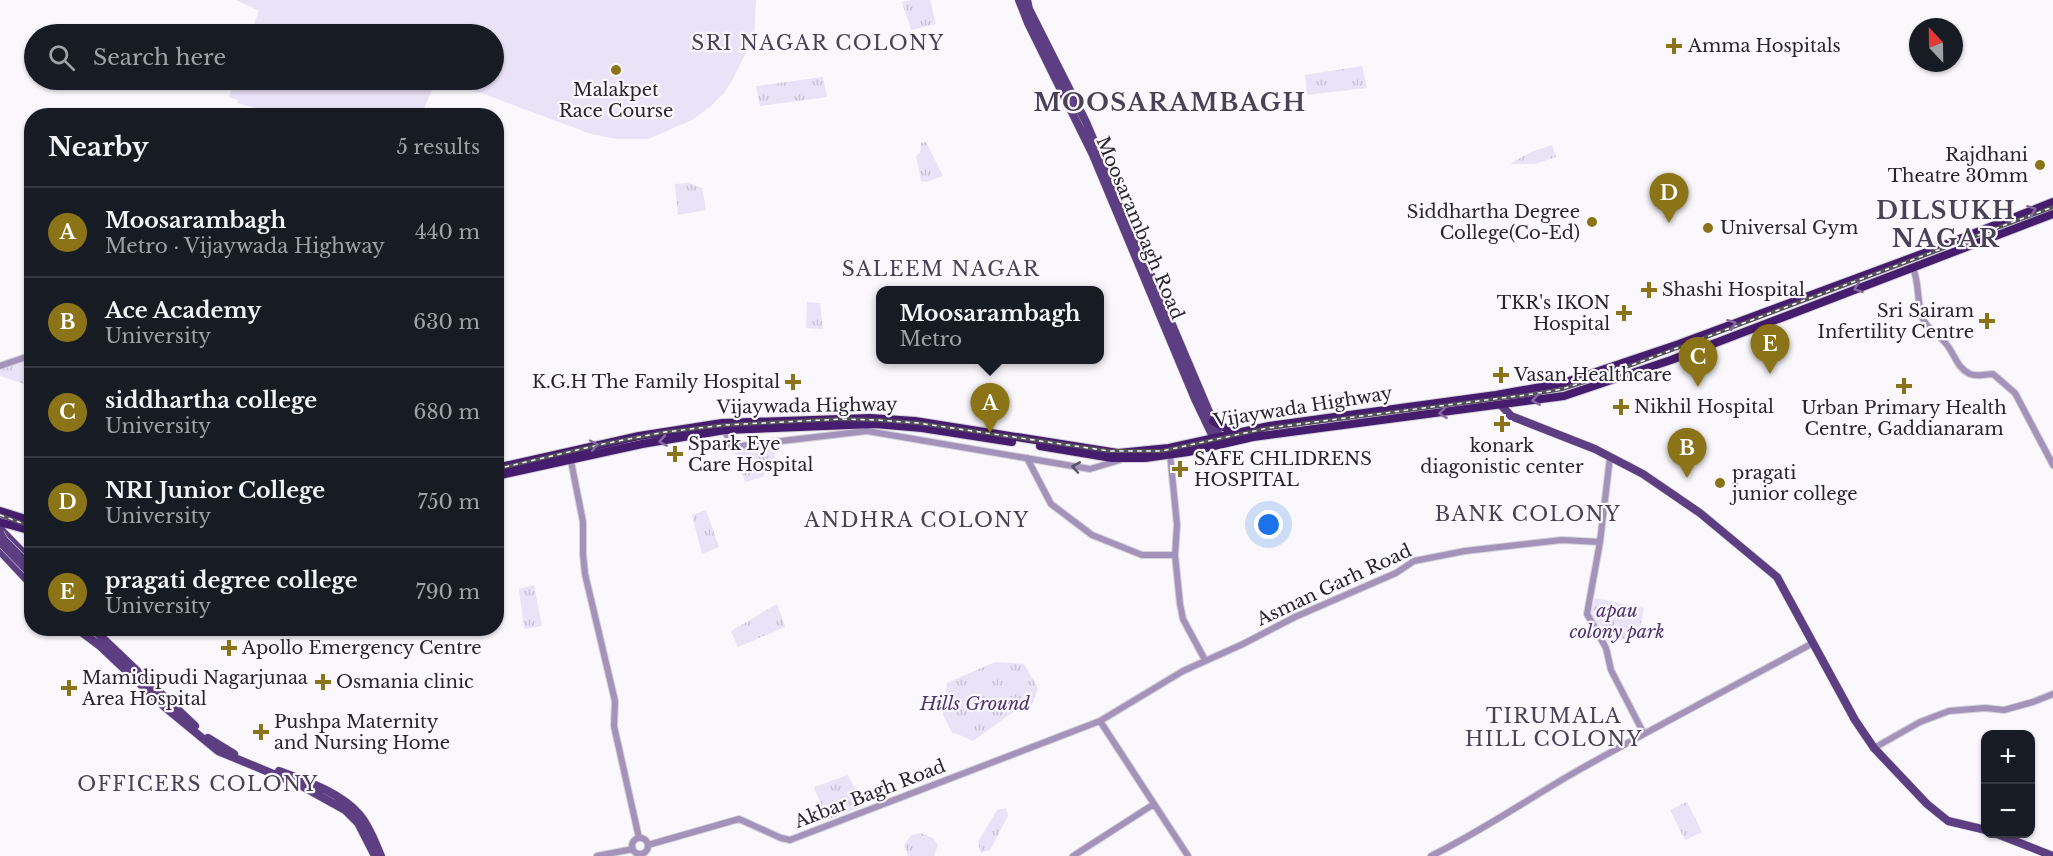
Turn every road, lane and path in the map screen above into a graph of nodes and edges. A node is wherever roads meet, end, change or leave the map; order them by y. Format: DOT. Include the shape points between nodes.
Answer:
graph roads {
  1 [pos="1019,0"];
  2 [pos="1026,0"];
  3 [pos="2053,202"];
  4 [pos="2053,214"];
  5 [pos="1913,268"];
  6 [pos="1667,348"];
  7 [pos="24,358"];
  8 [pos="1671,360"];
  9 [pos="0,366"];
  10 [pos="1570,381"];
  11 [pos="1573,392"];
  12 [pos="1501,405"];
  13 [pos="1379,411"];
  14 [pos="1213,421"];
  15 [pos="1378,421"];
  16 [pos="908,423"];
  17 [pos="725,430"];
  18 [pos="1234,433"];
  19 [pos="1218,440"];
  20 [pos="1170,454"];
  21 [pos="569,455"];
  22 [pos="1611,457"];
  23 [pos="1026,458"];
  24 [pos="1124,459"];
  25 [pos="2053,465"];
  26 [pos="504,467"];
  27 [pos="504,474"];
  28 [pos="0,511"];
  29 [pos="24,518"];
  30 [pos="1,523"];
  31 [pos="24,529"];
  32 [pos="0,533"];
  33 [pos="0,542"];
  34 [pos="1600,542"];
  35 [pos="14,545"];
  36 [pos="1,552"];
  37 [pos="24,554"];
  38 [pos="1175,555"];
  39 [pos="24,560"];
  40 [pos="24,567"];
  41 [pos="24,576"];
  42 [pos="87,636"];
  43 [pos="90,636"];
  44 [pos="101,636"];
  45 [pos="102,636"];
  46 [pos="105,640"];
  47 [pos="95,642"];
  48 [pos="1813,643"];
  49 [pos="1205,660"];
  50 [pos="2053,694"];
  51 [pos="1100,721"];
  52 [pos="1644,734"];
  53 [pos="1874,748"];
  54 [pos="1154,804"];
  55 [pos="1981,829"];
  56 [pos="639,838"];
  57 [pos="2006,838"];
  58 [pos="648,845"];
  59 [pos="633,849"];
  60 [pos="375,856"];
  61 [pos="381,856"];
  62 [pos="597,856"];
  63 [pos="1073,856"];
  64 [pos="1188,856"];
  65 [pos="1431,856"];
  66 [pos="2053,856"];
  1 -- 19 [label="main road, Moosarambagh Road" via="1093,155"];
  2 -- 14 [label="main road, Moosarambagh Road" via="1086,122"];
  6 -- 3 [label="highway, Vijaywada Highway, one-way"];
  4 -- 5 [label="highway, Vijaywada Highway"];
  5 -- 8 [label="highway, Vijaywada Highway, one-way"];
  5 -- 25 [label="street" via="1921,317 1928,327 1948,345 1965,371 1993,374 2015,393"];
  6 -- 8 [label="highway"];
  6 -- 10 [label="highway, Vijaywada Highway"];
  7 -- 9 [label="street"];
  8 -- 11 [label="highway, Vijaywada Highway"];
  10 -- 11 [label="highway"];
  10 -- 13 [label="highway, Vijaywada Highway"];
  11 -- 12 [label="highway, Vijaywada Highway, one-way"];
  12 -- 15 [label="highway, Vijaywada Highway, one-way"];
  12 -- 22 [label="main road" via="1518,419"];
  13 -- 15 [label="highway"];
  13 -- 18 [label="highway, Vijaywada Highway"];
  14 -- 18 [label="highway"];
  14 -- 19 [label="main road, Moosarambagh Road"];
  15 -- 19 [label="highway, Vijaywada Highway" via="1319,434"];
  16 -- 17 [label="highway, Vijaywada Highway"];
  16 -- 19 [label="highway, Vijaywada Highway" via="1118,453"];
  21 -- 16 [label="highway, Vijaywada Highway, one-way" via="639,436 722,423 870,418"];
  16 -- 24 [label="highway, Vijaywada Highway"];
  17 -- 21 [label="highway, Vijaywada Highway, one-way"];
  17 -- 23 [label="street" via="731,447 867,431"];
  18 -- 19 [label="highway, Vijaywada Highway"];
  19 -- 20 [label="highway, Vijaywada Highway"];
  20 -- 24 [label="highway, Vijaywada Highway"];
  20 -- 38 [label="street" via="1177,525"];
  21 -- 26 [label="highway, Vijaywada Highway"];
  21 -- 27 [label="highway, Vijaywada Highway"];
  21 -- 56 [label="street" via="583,522 585,574 613,691 614,726"];
  22 -- 34 [label="street"];
  22 -- 48 [label="main road" via="1700,513 1777,577"];
  24 -- 23 [label="street, one-way" via="1090,469"];
  23 -- 38 [label="street" via="1051,504 1092,535 1142,555"];
  28 -- 29 [label="highway"];
  30 -- 31 [label="highway"];
  30 -- 35 [label="main road" via="2,531"];
  32 -- 39 [label="main road, bridge"];
  33 -- 40 [label="main road, bridge"];
  34 -- 49 [label="street, Asman Garh Road" via="1562,540 1466,550 1414,561 1396,573"];
  34 -- 52 [label="street" via="1587,614"];
  35 -- 36 [label="main road"];
  35 -- 37 [label="main road"];
  36 -- 41 [label="main road"];
  38 -- 49 [label="street" via="1183,619"];
  42 -- 47 [label="main road"];
  43 -- 47 [label="main road"];
  44 -- 46 [label="main road"];
  45 -- 46 [label="main road"];
  46 -- 61 [label="main road" via="208,738 239,756 307,781 345,802 367,825"];
  47 -- 60 [label="main road" via="218,751 300,785 345,810 358,823"];
  48 -- 52 [label="street"];
  48 -- 53 [label="main road"];
  49 -- 51 [label="street, Asman Garh Road"];
  50 -- 53 [label="street" via="2004,710 1949,711"];
  51 -- 54 [label="street"];
  51 -- 58 [label="street, Akbar Bagh Road" via="790,840 739,819"];
  52 -- 65 [label="street"];
  53 -- 55 [label="main road" via="1948,821"];
  54 -- 63 [label="street"];
  54 -- 64 [label="street"];
  56 -- 58 [label="street"];
  56 -- 59 [label="street" via="633,842"];
  57 -- 66 [label="main road"];
  58 -- 59 [label="street, Akbar Bagh Road" via="642,853"];
  59 -- 62 [label="street, Akbar Bagh Road"];
}
